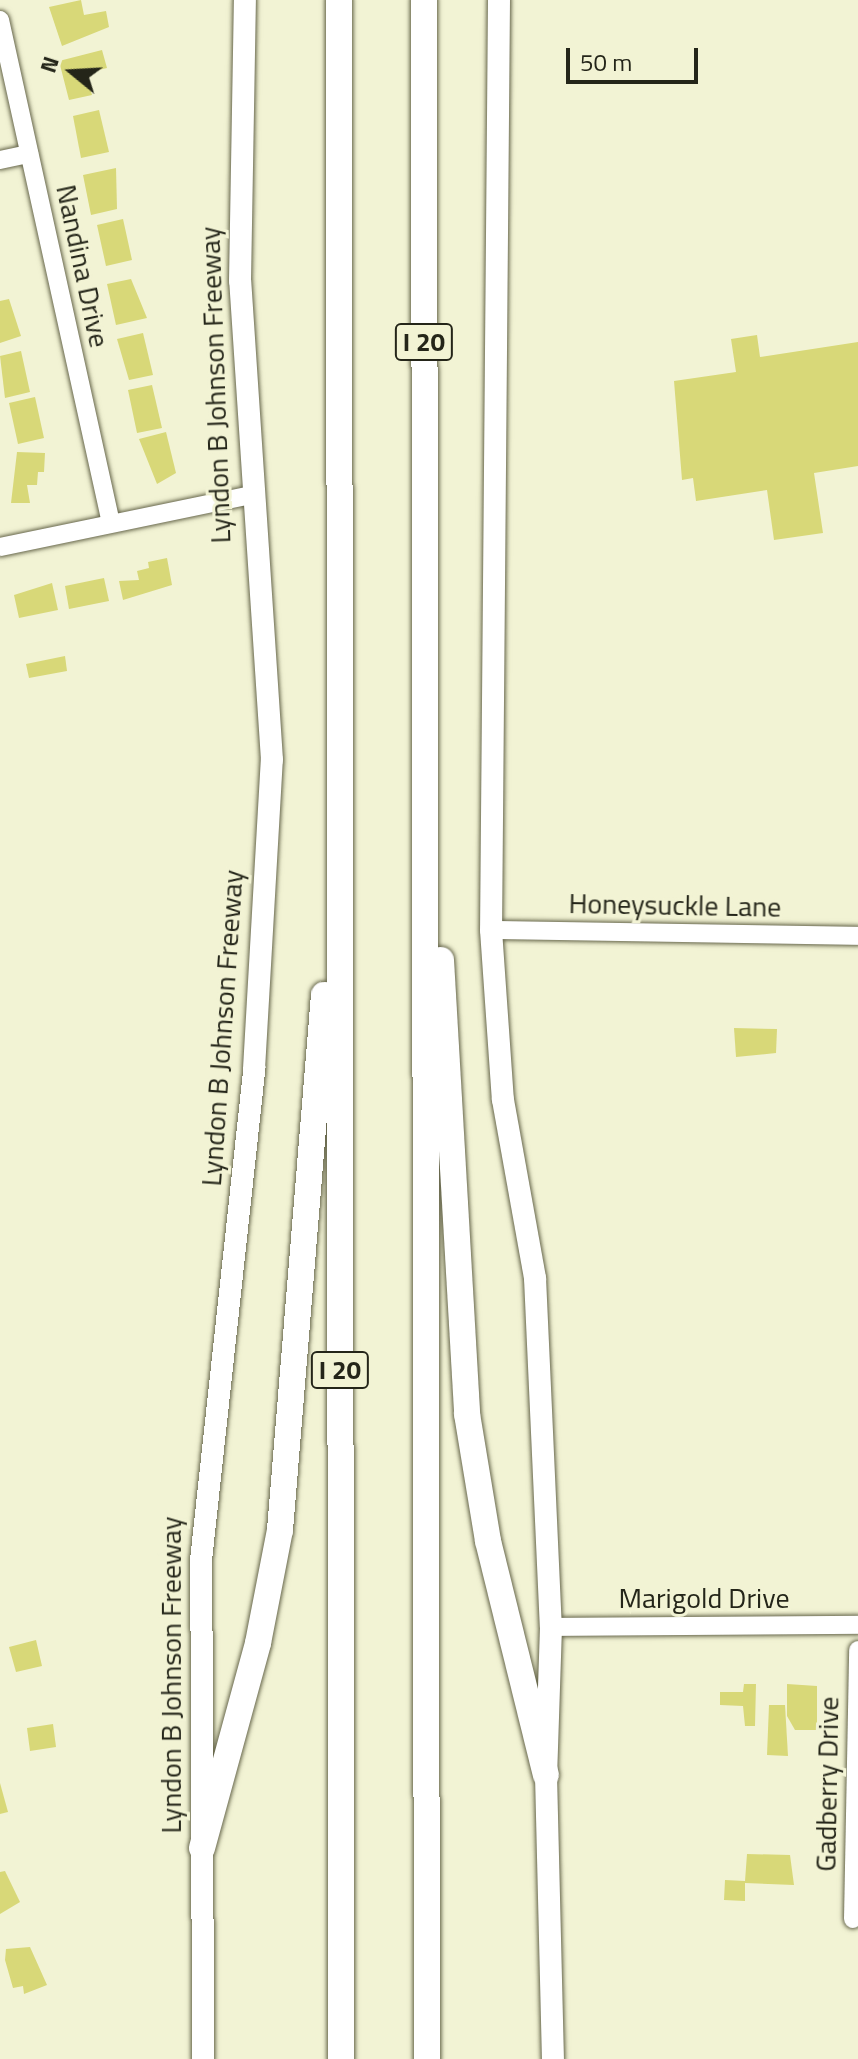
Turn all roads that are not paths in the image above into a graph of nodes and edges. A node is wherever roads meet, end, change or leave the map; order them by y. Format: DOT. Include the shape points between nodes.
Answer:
graph roads {
  1 [pos="245,0"];
  2 [pos="339,0"];
  3 [pos="424,0"];
  4 [pos="499,0"];
  5 [pos="0,20"];
  6 [pos="29,154"];
  7 [pos="0,160"];
  8 [pos="250,495"];
  9 [pos="111,523"];
  10 [pos="0,547"];
  11 [pos="340,680"];
  12 [pos="425,683"];
  13 [pos="491,930"];
  14 [pos="858,936"];
  15 [pos="858,1625"];
  16 [pos="551,1627"];
  17 [pos="858,1650"];
  18 [pos="546,1775"];
  19 [pos="202,1848"];
  20 [pos="853,1919"];
  21 [pos="203,2059"];
  22 [pos="341,2059"];
  23 [pos="427,2059"];
  24 [pos="553,2059"];
  1 -- 8 [label="main road, Lyndon B Johnson Freeway" via="240,281"];
  2 -- 11 [label="highway, I 20"];
  3 -- 12 [label="highway, I 20"];
  4 -- 13 [label="main road"];
  5 -- 6 [label="street, Nandina Drive"];
  6 -- 7 [label="street"];
  6 -- 9 [label="street, Nandina Drive"];
  8 -- 9 [label="street"];
  8 -- 19 [label="main road, Lyndon B Johnson Freeway" via="272,760 254,1069 201,1560"];
  9 -- 10 [label="street"];
  11 -- 19 [label="highway" via="318,1097 288,1468 268,1599"];
  11 -- 22 [label="highway, I 20"];
  12 -- 18 [label="highway" via="467,1414 488,1541"];
  12 -- 23 [label="highway, I 20"];
  13 -- 14 [label="street, Honeysuckle Lane"];
  13 -- 16 [label="main road" via="503,1100 535,1278"];
  15 -- 16 [label="street, Marigold Drive"];
  16 -- 18 [label="main road"];
  17 -- 20 [label="street, Gadberry Drive"];
  18 -- 24 [label="main road"];
  19 -- 21 [label="main road, Lyndon B Johnson Freeway"];
}
